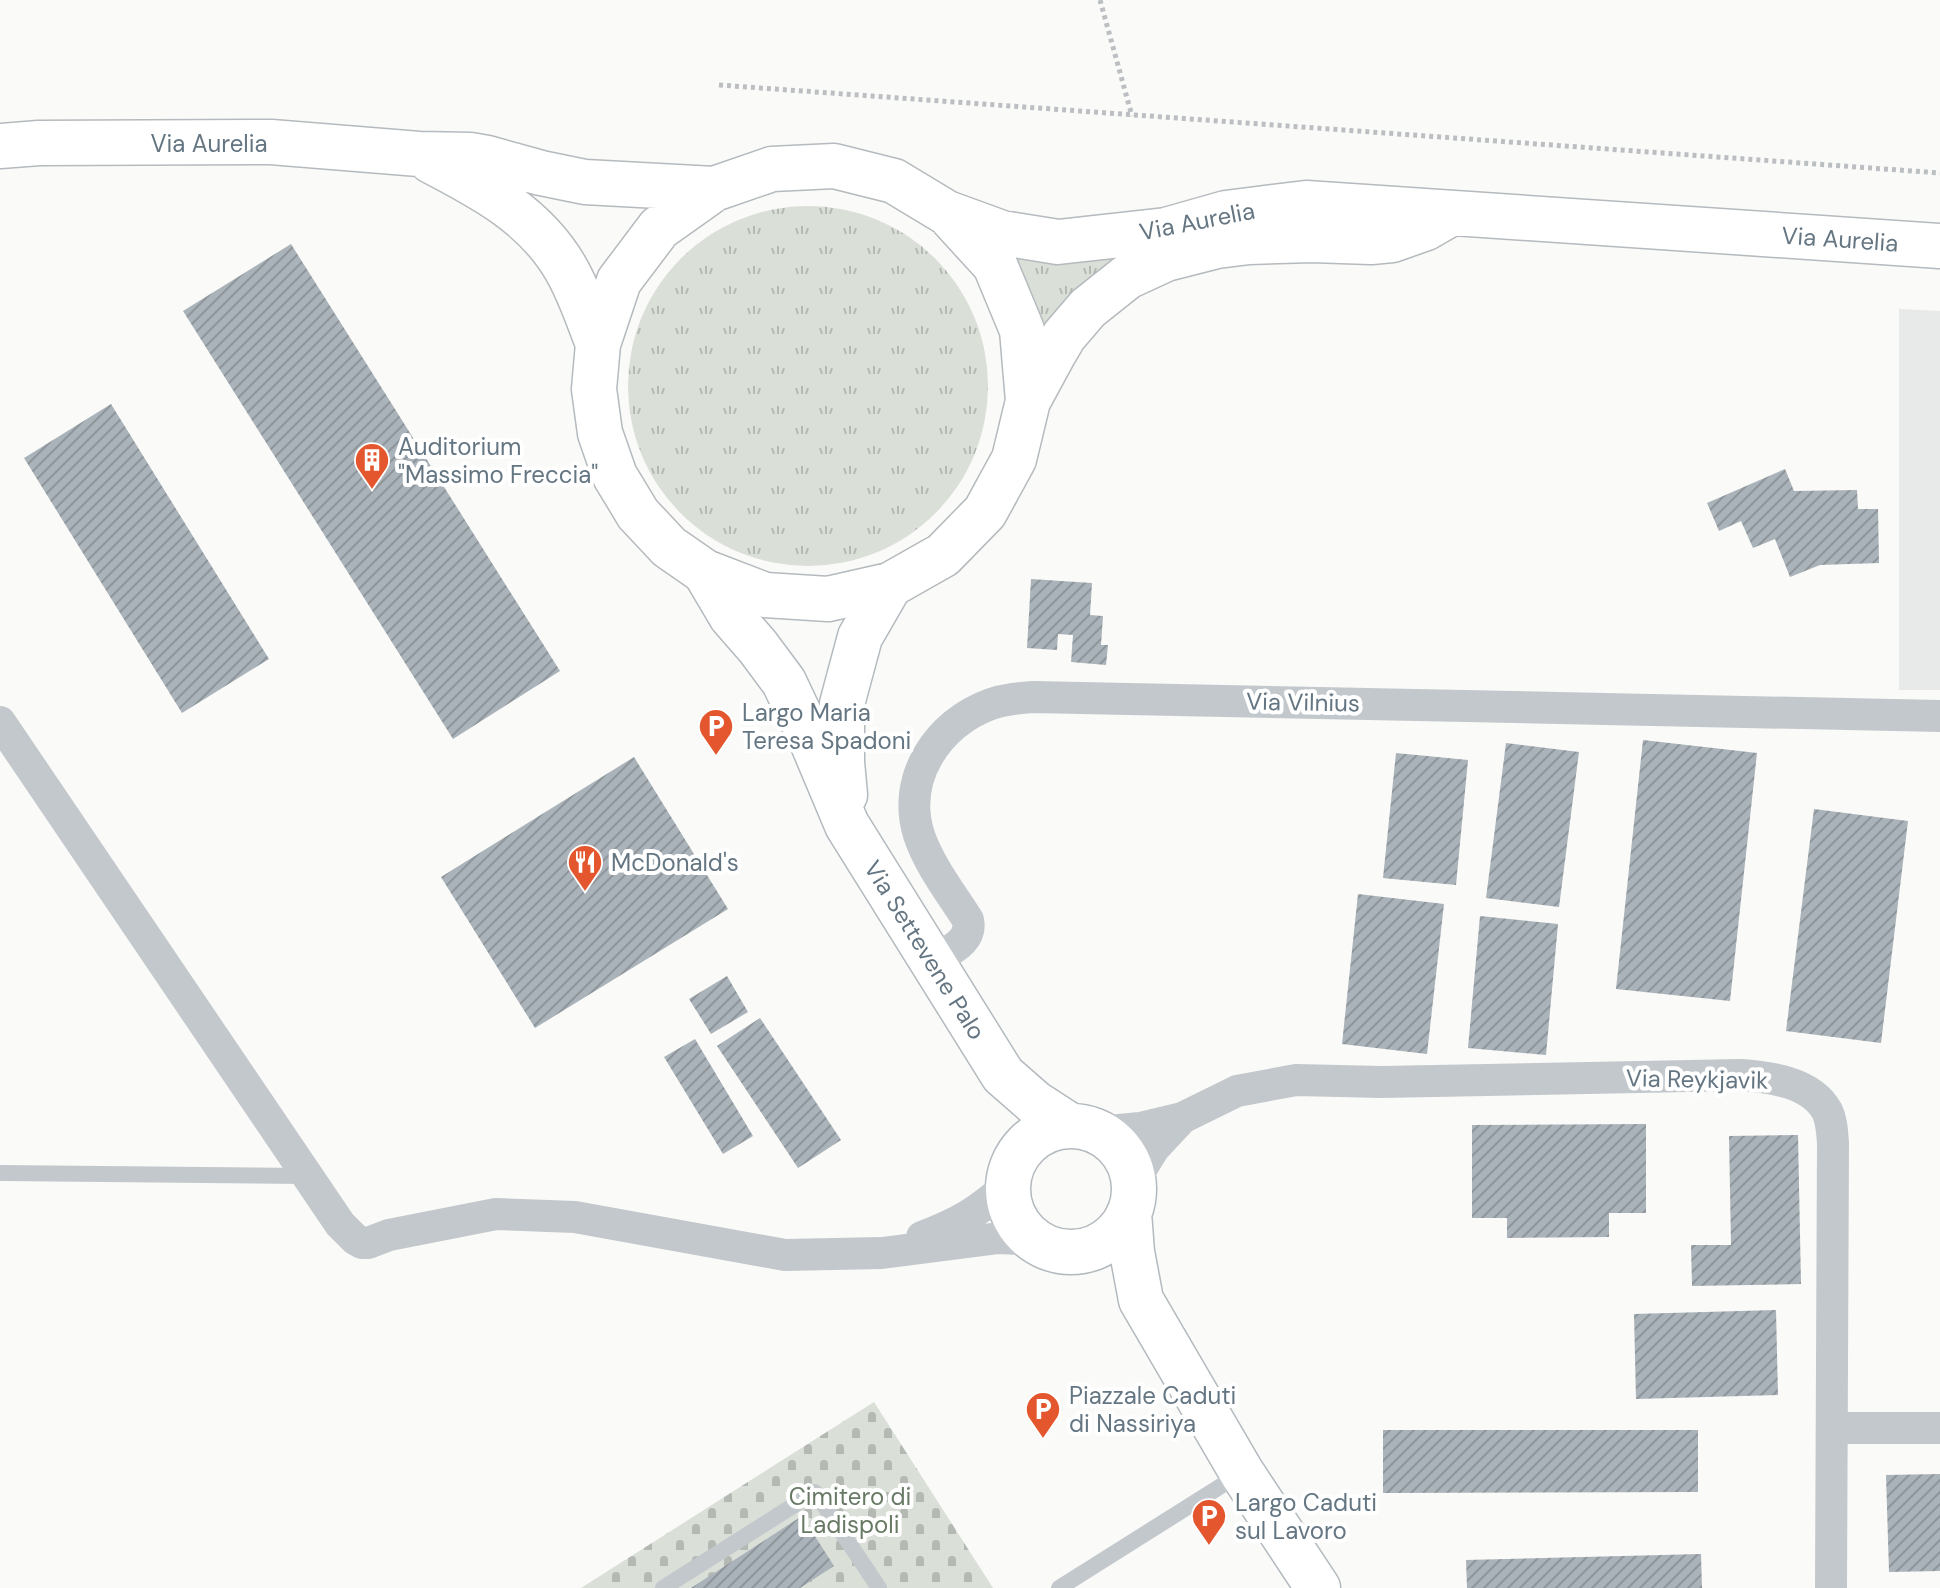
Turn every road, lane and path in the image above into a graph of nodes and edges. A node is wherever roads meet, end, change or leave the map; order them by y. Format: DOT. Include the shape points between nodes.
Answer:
graph roads {
  1 [pos="1100,0"];
  2 [pos="719,85"];
  3 [pos="1132,116"];
  4 [pos="0,146"];
  5 [pos="419,154"];
  6 [pos="1940,173"];
  7 [pos="714,189"];
  8 [pos="947,213"];
  9 [pos="1452,213"];
  10 [pos="1940,246"];
  11 [pos="598,344"];
  12 [pos="1028,401"];
  13 [pos="705,572"];
  14 [pos="890,585"];
  15 [pos="1940,716"];
  16 [pos="0,722"];
  17 [pos="847,825"];
  18 [pos="932,962"];
  19 [pos="1003,1075"];
  20 [pos="1182,1118"];
  21 [pos="1084,1128"];
  22 [pos="0,1173"];
  23 [pos="1011,1173"];
  24 [pos="308,1176"];
  25 [pos="1132,1197"];
  26 [pos="1034,1240"];
  27 [pos="1081,1251"];
  28 [pos="882,1253"];
  29 [pos="1141,1300"];
  30 [pos="1832,1428"];
  31 [pos="1940,1428"];
  32 [pos="1242,1473"];
  33 [pos="663,1588"];
  34 [pos="879,1588"];
  35 [pos="1059,1588"];
  36 [pos="1318,1588"];
  37 [pos="1831,1588"];
  1 -- 3 [label="path"];
  2 -- 3 [label="path"];
  3 -- 6 [label="path"];
  4 -- 5 [label="main road, Via Aurelia" via="271,142"];
  5 -- 7 [label="main road, Via Aurelia" via="487,158 585,182"];
  5 -- 11 [label="main road, Via Aurelia" via="502,200 542,235 575,285"];
  7 -- 8 [label="main road, Via Aurelia" via="772,169 834,166 894,181"];
  7 -- 11 [label="main road, Via Aurelia" via="659,228 619,281"];
  8 -- 9 [label="main road, Via Aurelia" via="1002,233 1058,242 1166,230 1226,213 1306,203"];
  8 -- 12 [label="main road, Via Aurelia" via="995,265 1022,330"];
  9 -- 10 [label="main road, Via Aurelia"];
  9 -- 12 [label="main road, Via Aurelia" via="1392,240 1249,242 1190,252 1146,267 1108,291 1076,321"];
  11 -- 13 [label="main road, Via Aurelia" via="594,389 600,433 615,476 638,514 669,547"];
  12 -- 14 [label="main road, Via Aurelia" via="1014,459 985,512 943,555"];
  13 -- 14 [label="main road, Via Aurelia" via="765,595 828,599"];
  13 -- 17 [label="main road, Via Settevene Palo" via="731,616 784,682"];
  14 -- 17 [label="main road, Via Settevene Palo" via="860,637 842,704"];
  15 -- 18 [label="street, Via Vilnius" via="1049,697 993,703 944,732 920,773 915,799 918,832 970,930"];
  16 -- 24 [label="street"];
  17 -- 18 [label="main road, Via Settevene Palo"];
  18 -- 19 [label="main road, Via Settevene Palo"];
  19 -- 21 [label="main road, Via Settevene Palo" via="1035,1103"];
  19 -- 23 [label="main road, Via Settevene Palo" via="1012,1118"];
  20 -- 21 [label="street, Via Reykjavik" via="1140,1128"];
  20 -- 25 [label="street, Via Reykjavik" via="1154,1148"];
  20 -- 30 [label="street, Via Reykjavik" via="1237,1091 1296,1080 1740,1075 1772,1078 1802,1089 1827,1111 1833,1143"];
  21 -- 23 [label="main road" via="1052,1128 1037,1136 1024,1146"];
  21 -- 25 [label="main road, Via Settevene Palo" via="1122,1152"];
  22 -- 24 [label="lane"];
  23 -- 26 [label="main road, Via Settevene Palo" via="1010,1207"];
  23 -- 28 [label="street" via="982,1209"];
  24 -- 28 [label="street" via="340,1224 362,1243 496,1214 575,1217 785,1255"];
  25 -- 27 [label="main road" via="1121,1227 1110,1239"];
  25 -- 29 [label="main road, Via Settevene Palo" via="1132,1252"];
  26 -- 27 [label="main road, Via Settevene Palo" via="1065,1252"];
  26 -- 28 [label="street" via="999,1238"];
  27 -- 29 [label="main road, Via Settevene Palo"];
  29 -- 32 [label="main road, Via Settevene Palo"];
  30 -- 31 [label="street"];
  30 -- 37 [label="street, Via Reykjavik"];
  32 -- 35 [label="lane"];
  32 -- 36 [label="main road, Via Settevene Palo"];
  33 -- 34 [label="lane" via="815,1492"];
}
